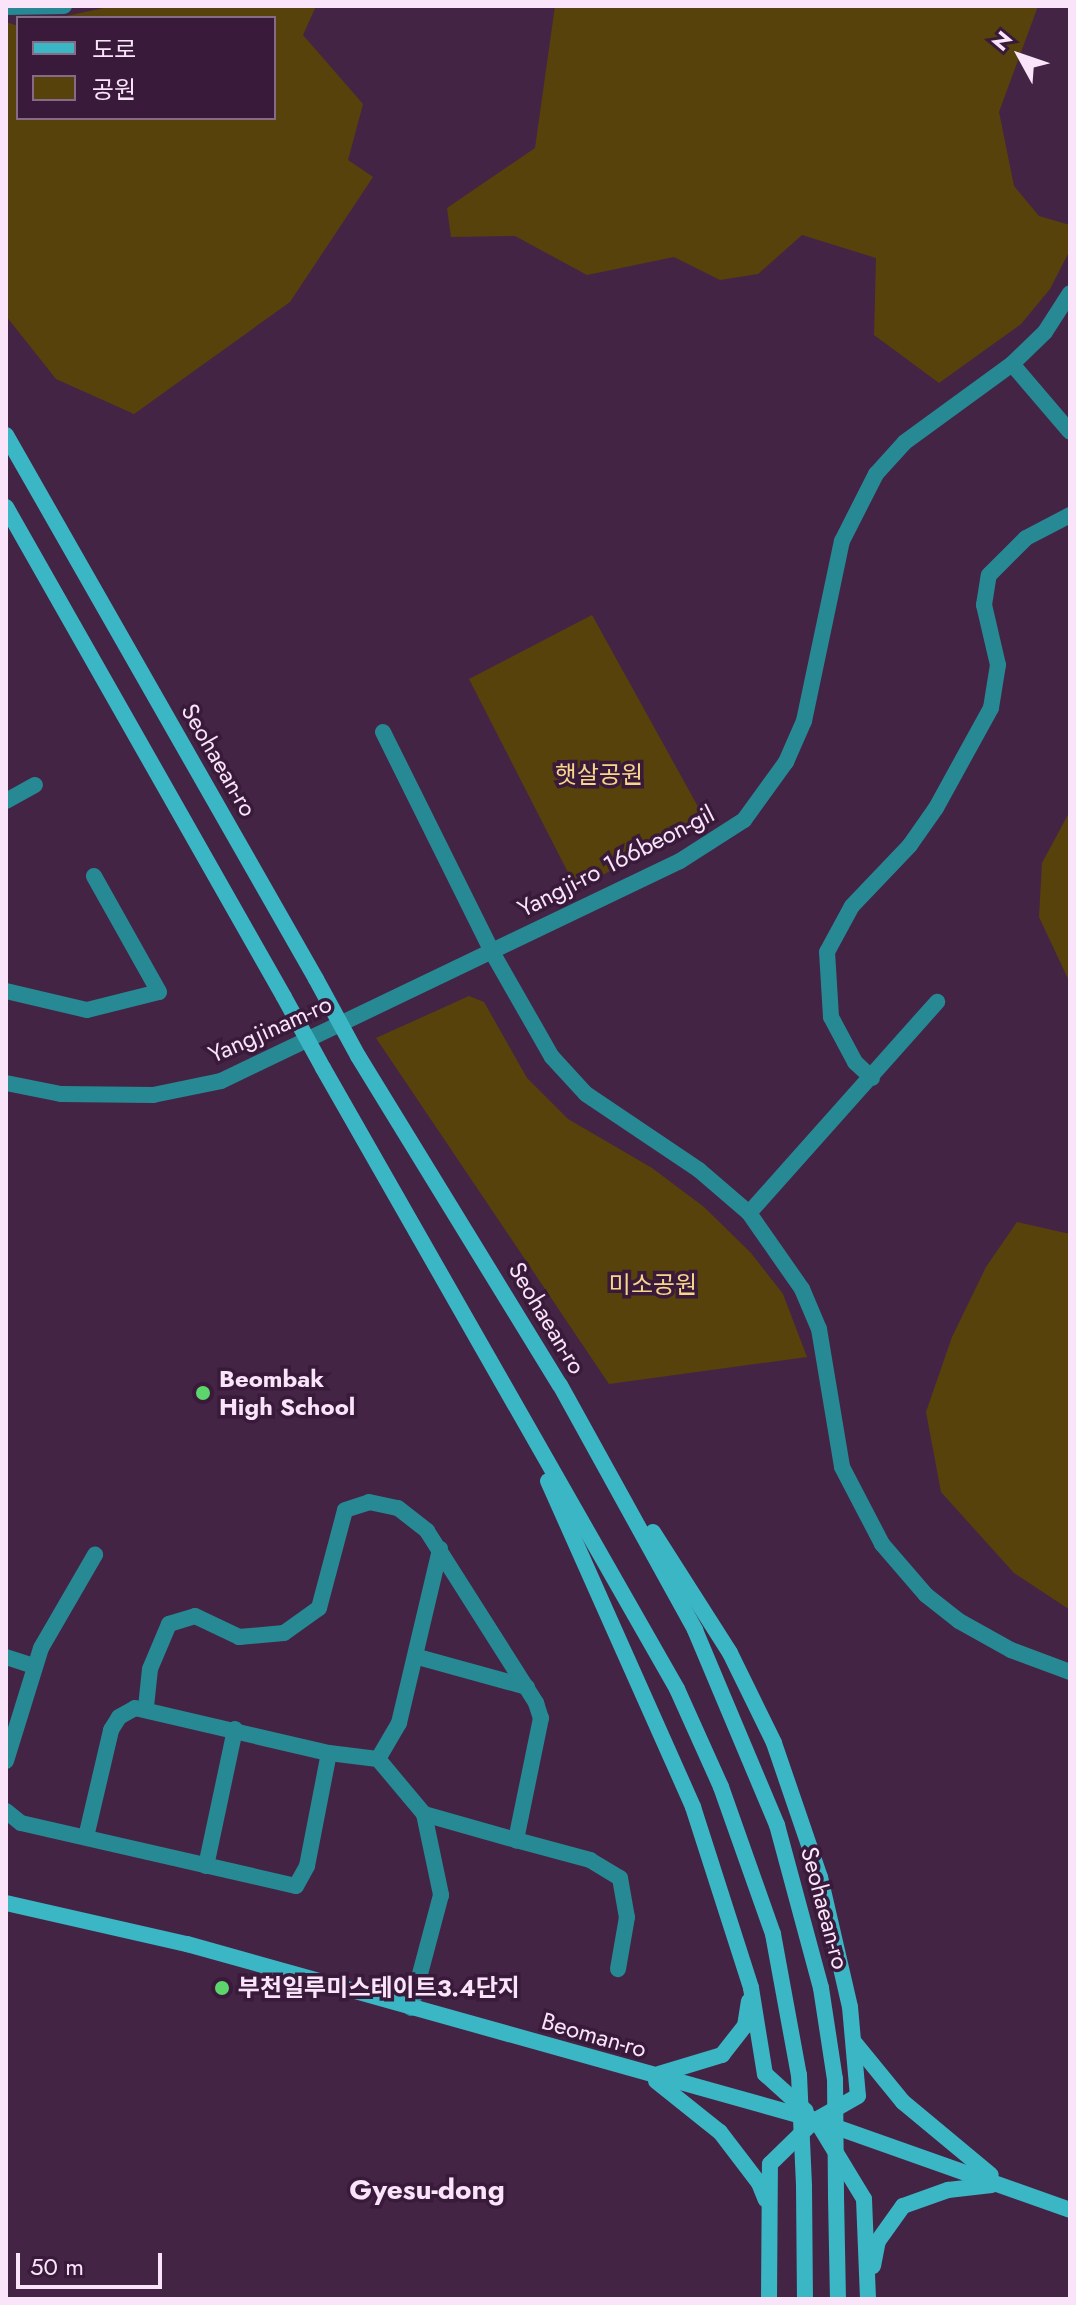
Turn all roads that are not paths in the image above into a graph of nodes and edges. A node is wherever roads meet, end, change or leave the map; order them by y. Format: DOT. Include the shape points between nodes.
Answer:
graph roads {
  1 [pos="64,6"];
  2 [pos="6,7"];
  3 [pos="1070,293"];
  4 [pos="1012,364"];
  5 [pos="1070,432"];
  6 [pos="6,435"];
  7 [pos="6,507"];
  8 [pos="1070,515"];
  9 [pos="383,732"];
  10 [pos="35,785"];
  11 [pos="6,801"];
  12 [pos="94,876"];
  13 [pos="492,952"];
  14 [pos="9,992"];
  15 [pos="937,1002"];
  16 [pos="872,1078"];
  17 [pos="6,1083"];
  18 [pos="749,1213"];
  19 [pos="560,1385"];
  20 [pos="516,1409"];
  21 [pos="440,1549"];
  22 [pos="95,1555"];
  23 [pos="6,1657"];
  24 [pos="418,1657"];
  25 [pos="33,1666"];
  26 [pos="1070,1672"];
  27 [pos="527,1687"];
  28 [pos="146,1707"];
  29 [pos="235,1729"];
  30 [pos="329,1753"];
  31 [pos="378,1759"];
  32 [pos="6,1761"];
  33 [pos="6,1811"];
  34 [pos="424,1814"];
  35 [pos="86,1837"];
  36 [pos="516,1840"];
  37 [pos="206,1866"];
  38 [pos="6,1903"];
  39 [pos="618,1969"];
  40 [pos="751,1988"];
  41 [pos="411,2008"];
  42 [pos="854,2042"];
  43 [pos="649,2075"];
  44 [pos="816,2120"];
  45 [pos="1005,2185"];
  46 [pos="1070,2210"];
  47 [pos="770,2211"];
  48 [pos="868,2293"];
  49 [pos="769,2299"];
  50 [pos="805,2299"];
  51 [pos="838,2299"];
  1 -- 2 [label="street"];
  3 -- 4 [label="street, Yangji-ro 166beon-gil" via="1045,332"];
  4 -- 5 [label="street"];
  4 -- 13 [label="street, Yangji-ro 166beon-gil" via="905,442 858,504 831,585 804,721 786,762 744,820 680,861"];
  6 -- 19 [label="main road, Seohaean-ro, bridge" via="358,1056"];
  7 -- 20 [label="main road, bridge"];
  8 -- 16 [label="street" via="1026,538 989,575 984,605 998,665 991,708 936,808 910,845 852,906 827,952 831,1017 855,1062"];
  9 -- 13 [label="street"];
  10 -- 11 [label="street"];
  12 -- 14 [label="street" via="159,992 87,1010"];
  13 -- 17 [label="street, Yangjinam-ro" via="221,1081 153,1095 61,1094"];
  13 -- 18 [label="street" via="535,1029 572,1080 699,1170"];
  15 -- 16 [label="street"];
  16 -- 18 [label="street"];
  18 -- 26 [label="street" via="813,1309 842,1467 882,1544 950,1615 1011,1650"];
  19 -- 42 [label="main road" via="730,1653 774,1743 820,1877"];
  19 -- 51 [label="main road, Seohaean-ro, bridge" via="695,1630 760,1777 821,1988 835,2079"];
  20 -- 40 [label="main road" via="693,1807"];
  20 -- 50 [label="main road, bridge" via="653,1642 721,1787 773,1934 799,2075"];
  21 -- 24 [label="street"];
  21 -- 27 [label="street"];
  21 -- 28 [label="street" via="415,1518 398,1508 356,1503 337,1524 319,1608 284,1633 261,1639 239,1637 195,1616 169,1624 150,1669"];
  22 -- 25 [label="street" via="59,1611"];
  23 -- 25 [label="street"];
  24 -- 27 [label="street"];
  24 -- 31 [label="street" via="399,1723"];
  25 -- 32 [label="street"];
  27 -- 36 [label="street" via="541,1718"];
  28 -- 29 [label="street"];
  28 -- 35 [label="street" via="119,1717 111,1730"];
  29 -- 30 [label="street"];
  29 -- 37 [label="street"];
  30 -- 31 [label="street"];
  30 -- 37 [label="street" via="303,1880 288,1886"];
  31 -- 34 [label="street"];
  33 -- 35 [label="street" via="21,1823"];
  34 -- 36 [label="street"];
  34 -- 41 [label="street" via="441,1895"];
  35 -- 37 [label="street"];
  36 -- 39 [label="street" via="590,1860 620,1878 627,1917"];
  38 -- 41 [label="main road, Beoman-ro" via="187,1944"];
  40 -- 43 [label="main road" via="745,2026 728,2050 703,2064"];
  40 -- 44 [label="main road" via="765,2074"];
  41 -- 43 [label="main road, Beoman-ro"];
  42 -- 44 [label="main road" via="858,2096"];
  42 -- 45 [label="main road" via="903,2102"];
  43 -- 44 [label="main road, Beoman-ro"];
  43 -- 47 [label="main road" via="729,2142 759,2183"];
  44 -- 45 [label="main road, Beoman-ro"];
  44 -- 47 [label="main road" via="770,2164"];
  44 -- 48 [label="main road" via="864,2199"];
  45 -- 46 [label="main road, Beoman-ro"];
  45 -- 48 [label="main road" via="948,2190 903,2206 878,2241"];
  47 -- 49 [label="main road"];
}
